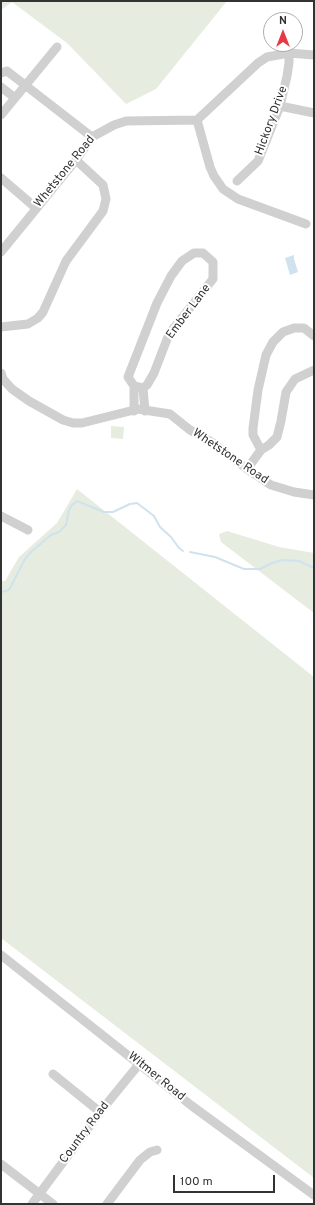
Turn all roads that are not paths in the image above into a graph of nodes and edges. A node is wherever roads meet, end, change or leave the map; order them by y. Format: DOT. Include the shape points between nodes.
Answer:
graph roads {
  1 [pos="57,47"];
  2 [pos="289,53"];
  3 [pos="314,55"];
  4 [pos="4,72"];
  5 [pos="26,85"];
  6 [pos="1,87"];
  7 [pos="15,98"];
  8 [pos="280,106"];
  9 [pos="314,113"];
  10 [pos="1,115"];
  11 [pos="197,120"];
  12 [pos="92,137"];
  13 [pos="76,160"];
  14 [pos="1,178"];
  15 [pos="237,180"];
  16 [pos="36,208"];
  17 [pos="306,224"];
  18 [pos="1,252"];
  19 [pos="1,327"];
  20 [pos="314,336"];
  21 [pos="314,370"];
  22 [pos="1,373"];
  23 [pos="138,387"];
  24 [pos="145,410"];
  25 [pos="134,411"];
  26 [pos="261,450"];
  27 [pos="247,469"];
  28 [pos="314,495"];
  29 [pos="1,516"];
  30 [pos="28,530"];
  31 [pos="1,955"];
  32 [pos="140,1063"];
  33 [pos="53,1074"];
  34 [pos="100,1112"];
  35 [pos="158,1150"];
  36 [pos="1,1164"];
  37 [pos="40,1194"];
  38 [pos="314,1195"];
  39 [pos="32,1204"];
  40 [pos="52,1204"];
  41 [pos="107,1204"];
  1 -- 5 [label="street"];
  2 -- 3 [label="street"];
  2 -- 8 [label="street, Hickory Drive" via="288,76"];
  2 -- 11 [label="street" via="267,57 258,63"];
  4 -- 5 [label="street"];
  5 -- 7 [label="street"];
  5 -- 12 [label="street"];
  6 -- 7 [label="street"];
  7 -- 10 [label="street"];
  8 -- 9 [label="street"];
  8 -- 15 [label="street, Hickory Drive" via="258,161"];
  11 -- 12 [label="street, Whetstone Road" via="126,121 114,124"];
  11 -- 17 [label="street" via="212,172 223,189 238,199"];
  12 -- 13 [label="street, Whetstone Road"];
  13 -- 16 [label="street, Whetstone Road"];
  13 -- 19 [label="street" via="102,185 106,199 104,211 68,256 38,318 28,324"];
  14 -- 16 [label="street"];
  16 -- 18 [label="street, Whetstone Road"];
  20 -- 26 [label="street" via="304,328 283,332 266,355 253,428 253,435"];
  21 -- 26 [label="street" via="295,379 286,392 277,437"];
  22 -- 25 [label="street, Whetstone Road" via="12,389 29,401 73,423"];
  23 -- 23 [label="street, Ember Lane" via="147,385 169,334 213,279 213,262 203,253 194,253 182,261 160,296 128,377"];
  23 -- 24 [label="street, Ember Lane"];
  23 -- 25 [label="street, Ember Lane"];
  24 -- 25 [label="street, Whetstone Road"];
  24 -- 27 [label="street, Whetstone Road" via="170,414"];
  26 -- 27 [label="street"];
  27 -- 28 [label="street, Whetstone Road" via="271,485"];
  29 -- 30 [label="street"];
  31 -- 32 [label="street, Witmer Road"];
  32 -- 34 [label="street, Country Road"];
  32 -- 38 [label="street, Witmer Road" via="192,1106"];
  33 -- 34 [label="street"];
  34 -- 37 [label="street, Country Road"];
  35 -- 41 [label="street" via="150,1152 140,1160"];
  36 -- 37 [label="street"];
  37 -- 39 [label="street, Country Road"];
  37 -- 40 [label="street"];
}
